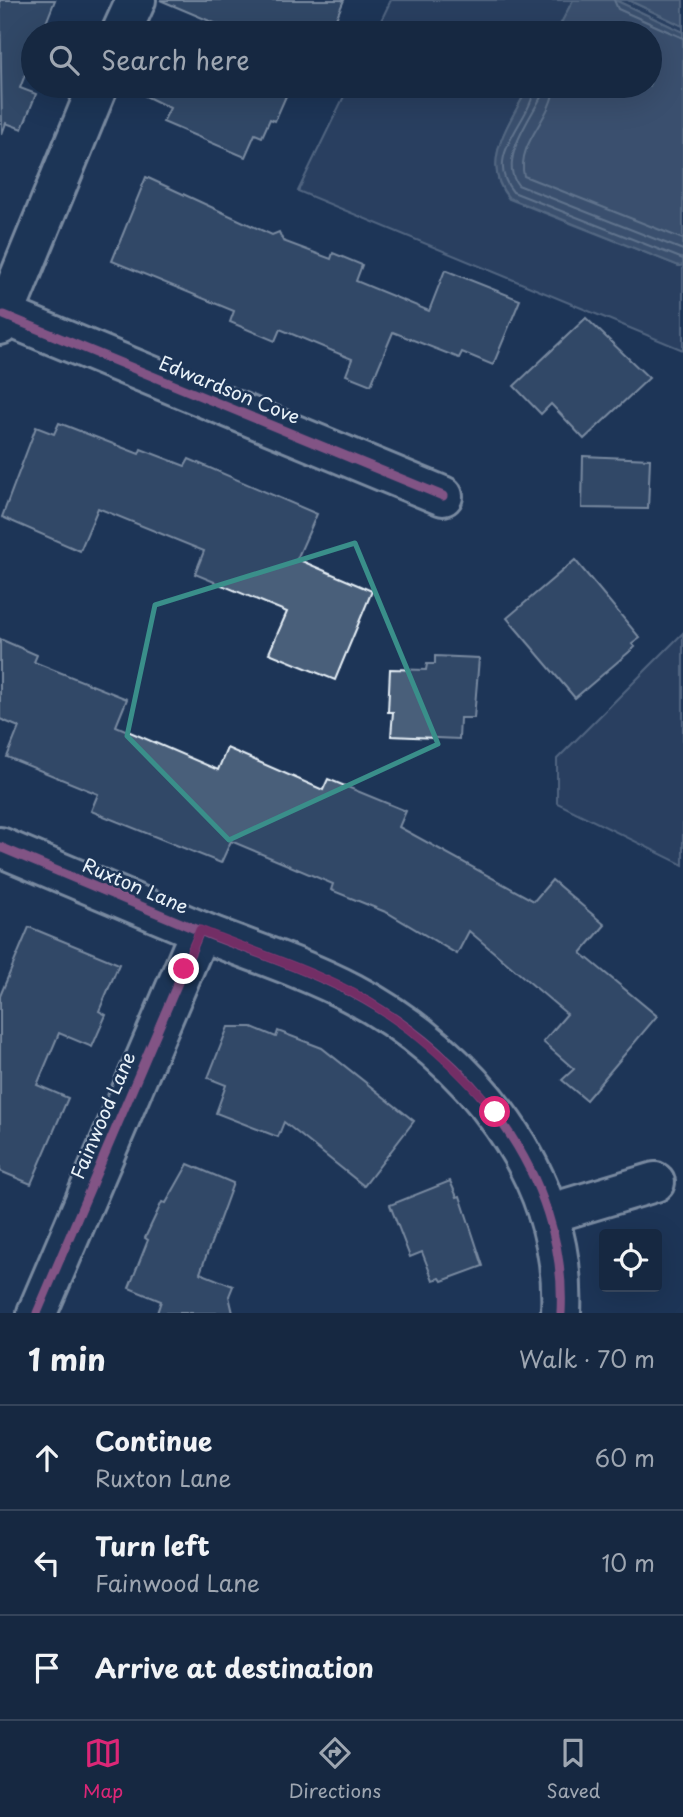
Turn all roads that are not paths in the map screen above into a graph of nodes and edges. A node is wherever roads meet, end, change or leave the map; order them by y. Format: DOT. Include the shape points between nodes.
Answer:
graph roads {
  1 [pos="136,0"];
  2 [pos="126,21"];
  3 [pos="93,98"];
  4 [pos="2,320"];
  5 [pos="443,496"];
  6 [pos="0,847"];
  7 [pos="200,930"];
  8 [pos="655,1182"];
  9 [pos="548,1214"];
  10 [pos="37,1313"];
  11 [pos="561,1313"];
  1 -- 2 [label="street"];
  3 -- 4 [label="street"];
  4 -- 5 [label="street, Edwardson Cove"];
  6 -- 7 [label="street, Ruxton Lane"];
  7 -- 9 [label="street, Ruxton Lane" via="351,992 417,1035 473,1085 495,1112 533,1176"];
  7 -- 10 [label="street, Fainwood Lane"];
  8 -- 9 [label="street"];
  9 -- 11 [label="street, Ruxton Lane" via="559,1260"];
}
